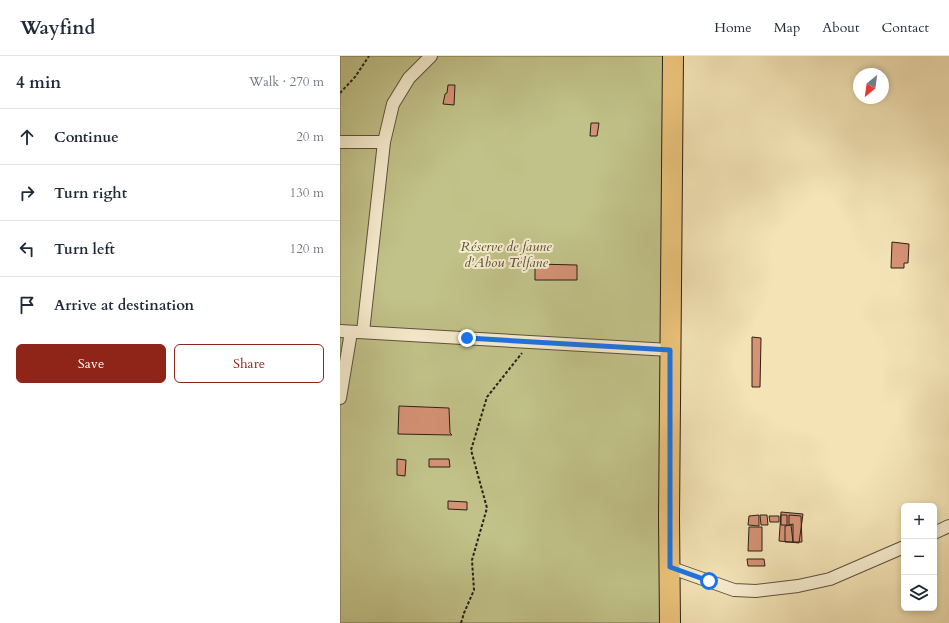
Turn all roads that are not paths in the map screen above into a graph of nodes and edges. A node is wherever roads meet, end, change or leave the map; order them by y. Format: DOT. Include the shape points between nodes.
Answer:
graph roads {
  1 [pos="431,56"];
  2 [pos="674,56"];
  3 [pos="340,142"];
  4 [pos="384,142"];
  5 [pos="345,331"];
  6 [pos="364,332"];
  7 [pos="670,350"];
  8 [pos="340,398"];
  9 [pos="949,526"];
  10 [pos="937,532"];
  11 [pos="901,548"];
  12 [pos="670,567"];
  13 [pos="670,623"];
  1 -- 4 [label="street" via="409,78 393,104"];
  2 -- 7 [label="main road"];
  3 -- 4 [label="street"];
  4 -- 6 [label="street"];
  5 -- 6 [label="street"];
  5 -- 8 [label="street"];
  6 -- 7 [label="street"];
  7 -- 12 [label="main road"];
  9 -- 10 [label="street"];
  11 -- 12 [label="street" via="830,579 756,591 734,590"];
  12 -- 13 [label="main road"];
}
